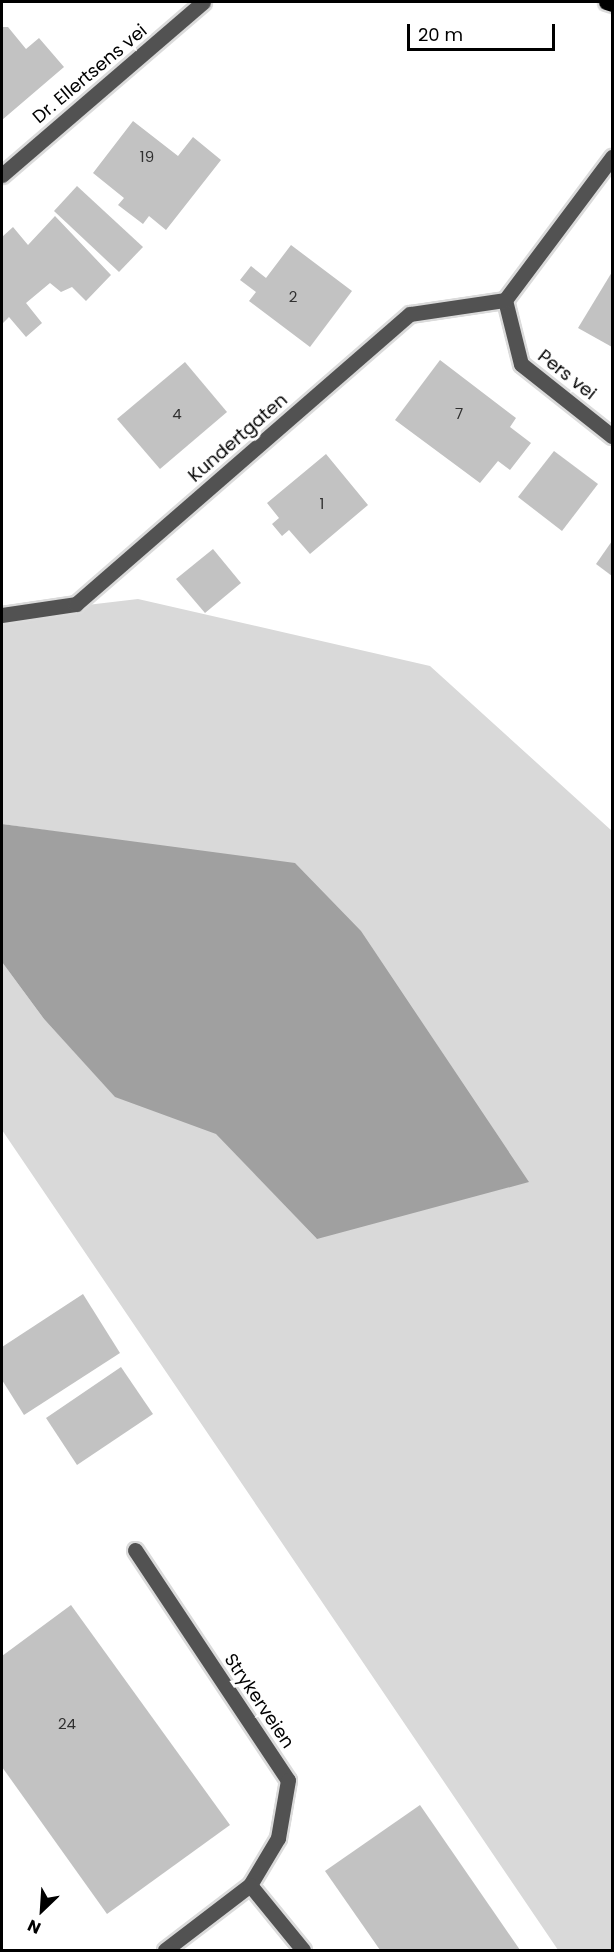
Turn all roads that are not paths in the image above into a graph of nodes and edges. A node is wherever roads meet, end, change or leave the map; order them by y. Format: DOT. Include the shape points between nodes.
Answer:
graph roads {
  1 [pos="203,2"];
  2 [pos="606,2"];
  3 [pos="612,4"];
  4 [pos="612,157"];
  5 [pos="2,175"];
  6 [pos="505,300"];
  7 [pos="612,436"];
  8 [pos="2,615"];
  9 [pos="135,1550"];
  10 [pos="250,1885"];
  11 [pos="165,1950"];
  12 [pos="303,1950"];
  1 -- 5 [label="street, Dr. Ellertsens vei"];
  2 -- 3 [label="main road"];
  4 -- 6 [label="street"];
  6 -- 7 [label="street, Pers vei" via="520,364"];
  6 -- 8 [label="street, Kundertgaten" via="410,314 76,604"];
  9 -- 10 [label="street, Strykerveien" via="288,1780 278,1838"];
  10 -- 11 [label="street, Strykerveien"];
  10 -- 12 [label="street"];
}
